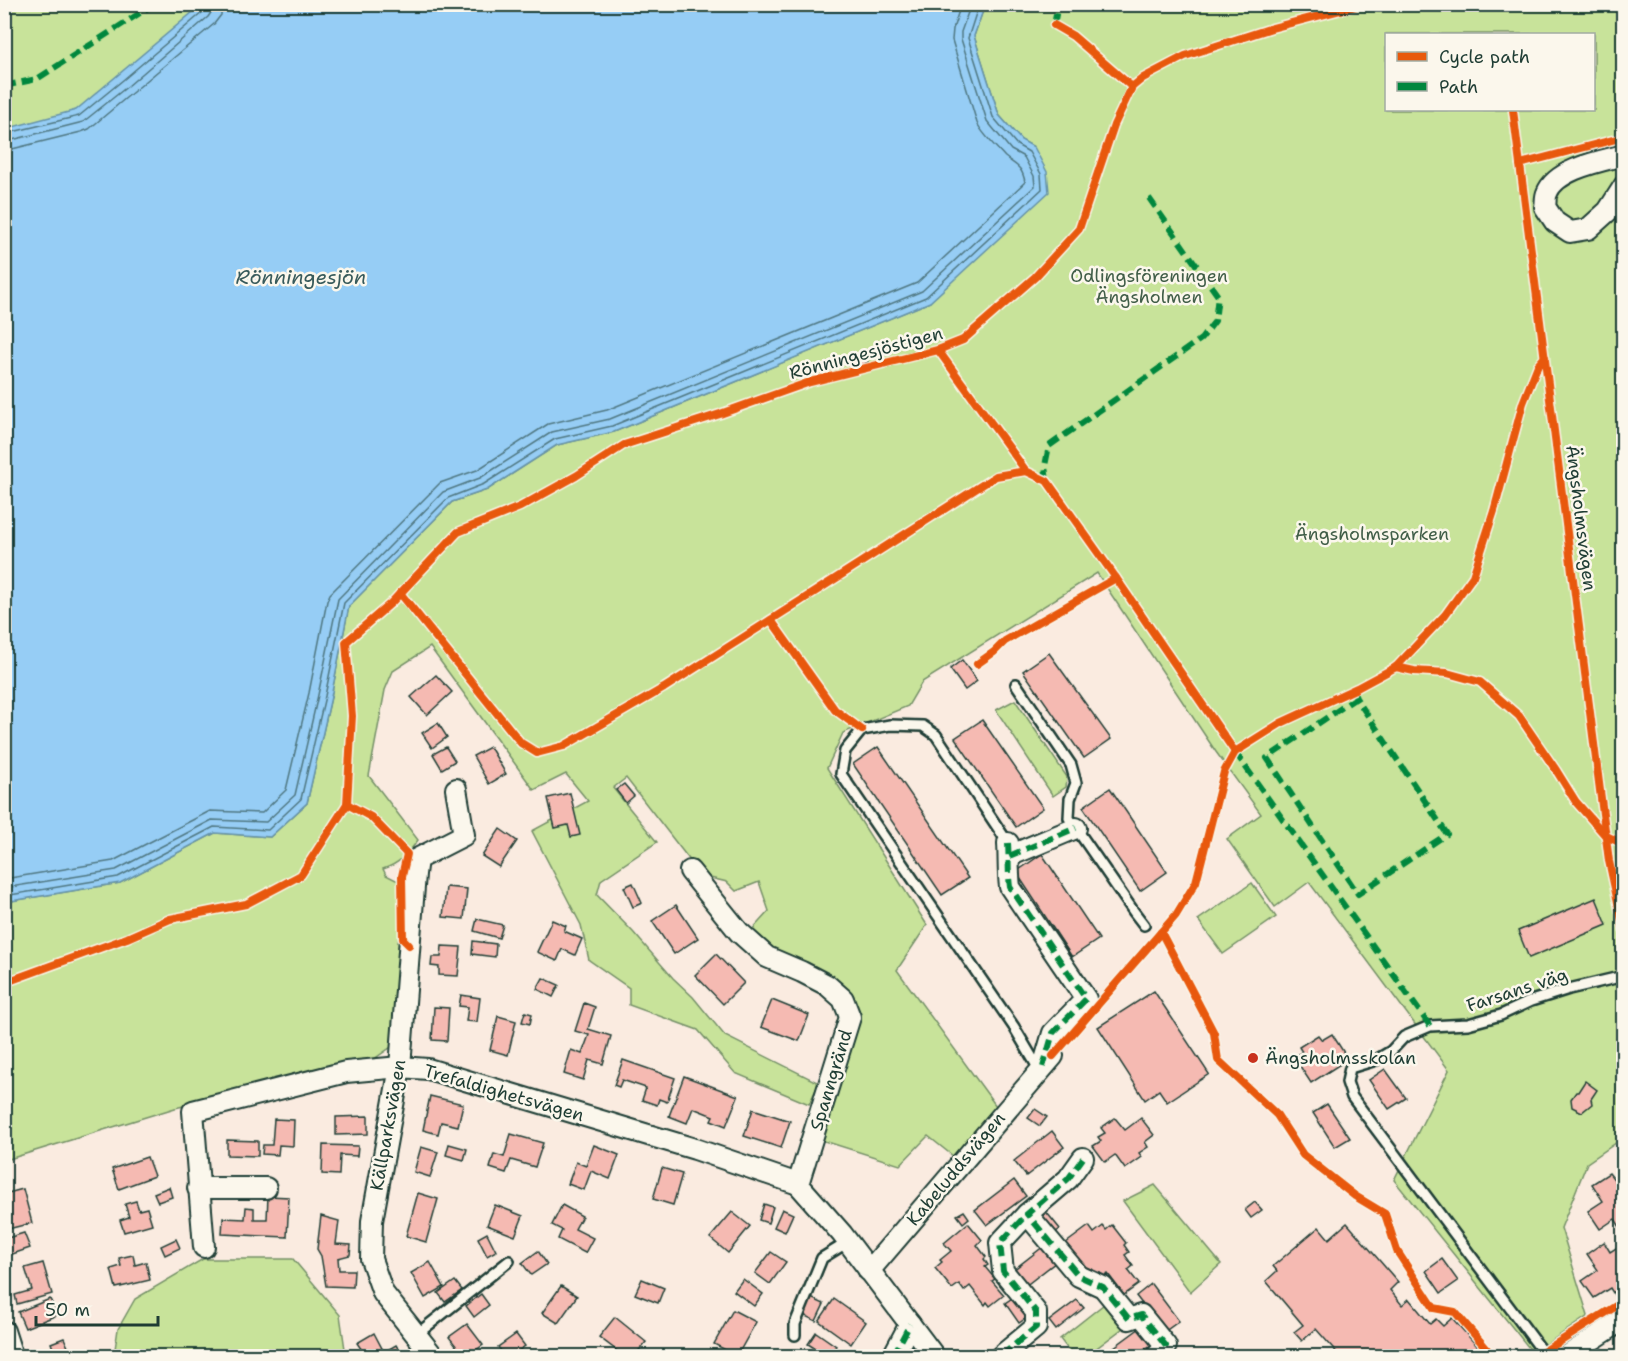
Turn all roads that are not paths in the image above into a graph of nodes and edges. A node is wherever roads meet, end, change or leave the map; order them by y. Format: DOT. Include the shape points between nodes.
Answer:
graph roads {
  1 [pos="1623,155"];
  2 [pos="1623,186"];
  3 [pos="1016,684"];
  4 [pos="456,789"];
  5 [pos="1076,828"];
  6 [pos="1009,850"];
  7 [pos="690,871"];
  8 [pos="1144,925"];
  9 [pos="1623,976"];
  10 [pos="1045,1065"];
  11 [pos="400,1067"];
  12 [pos="1083,1158"];
  13 [pos="798,1184"];
  14 [pos="198,1188"];
  15 [pos="266,1188"];
  16 [pos="1027,1214"];
  17 [pos="848,1242"];
  18 [pos="204,1247"];
  19 [pos="509,1261"];
  20 [pos="869,1271"];
  21 [pos="1623,1319"];
  22 [pos="910,1324"];
  23 [pos="4,1331"];
  24 [pos="416,1335"];
  25 [pos="795,1335"];
  26 [pos="1545,1355"];
  27 [pos="12,1356"];
  28 [pos="433,1356"];
  29 [pos="893,1356"];
  30 [pos="934,1356"];
  31 [pos="1001,1356"];
  32 [pos="1157,1356"];
  33 [pos="1567,1356"];
  1 -- 2 [label="street" via="1570,170 1547,192 1545,207 1555,222 1570,232 1588,230 1608,212"];
  3 -- 5 [label="lane" via="1071,765 1076,783 1069,818"];
  4 -- 11 [label="street, Källparksvägen" via="464,835 417,858"];
  5 -- 6 [label="street"];
  5 -- 8 [label="lane"];
  6 -- 10 [label="street, Kabeluddsvägen" via="1010,887 1086,999 1053,1033"];
  6 -- 10 [label="lane" via="936,735 923,726 890,725 862,730 845,751 841,774 1014,1028"];
  7 -- 13 [label="street, Spanngränd" via="739,932 767,957 827,985 843,999 850,1017"];
  9 -- 26 [label="lane, Farsans väg" via="1569,989 1468,1024 1430,1026 1404,1037 1376,1060 1350,1068 1347,1082 1352,1097"];
  10 -- 20 [label="street, Kabeluddsvägen"];
  11 -- 13 [label="street, Trefaldighetsvägen" via="429,1070 695,1149"];
  11 -- 14 [label="street, Trefaldighetsvägen" via="346,1072 193,1111"];
  11 -- 24 [label="street, Källparksvägen" via="372,1221 371,1259 383,1293"];
  12 -- 16 [label="street" via="1068,1179"];
  13 -- 17 [label="street"];
  14 -- 15 [label="street"];
  14 -- 18 [label="street, Trefaldighetsvägen"];
  16 -- 31 [label="street" via="1000,1244 1003,1271 1036,1312 1036,1327"];
  16 -- 32 [label="street" via="1079,1276 1103,1287 1129,1319 1141,1315 1166,1346"];
  17 -- 20 [label="street"];
  17 -- 25 [label="lane" via="822,1258 790,1323"];
  19 -- 24 [label="lane"];
  20 -- 22 [label="street"];
  21 -- 33 [label="street"];
  22 -- 29 [label="street"];
  22 -- 30 [label="street"];
  23 -- 27 [label="street"];
  24 -- 28 [label="street, Källparksvägen"];
}
